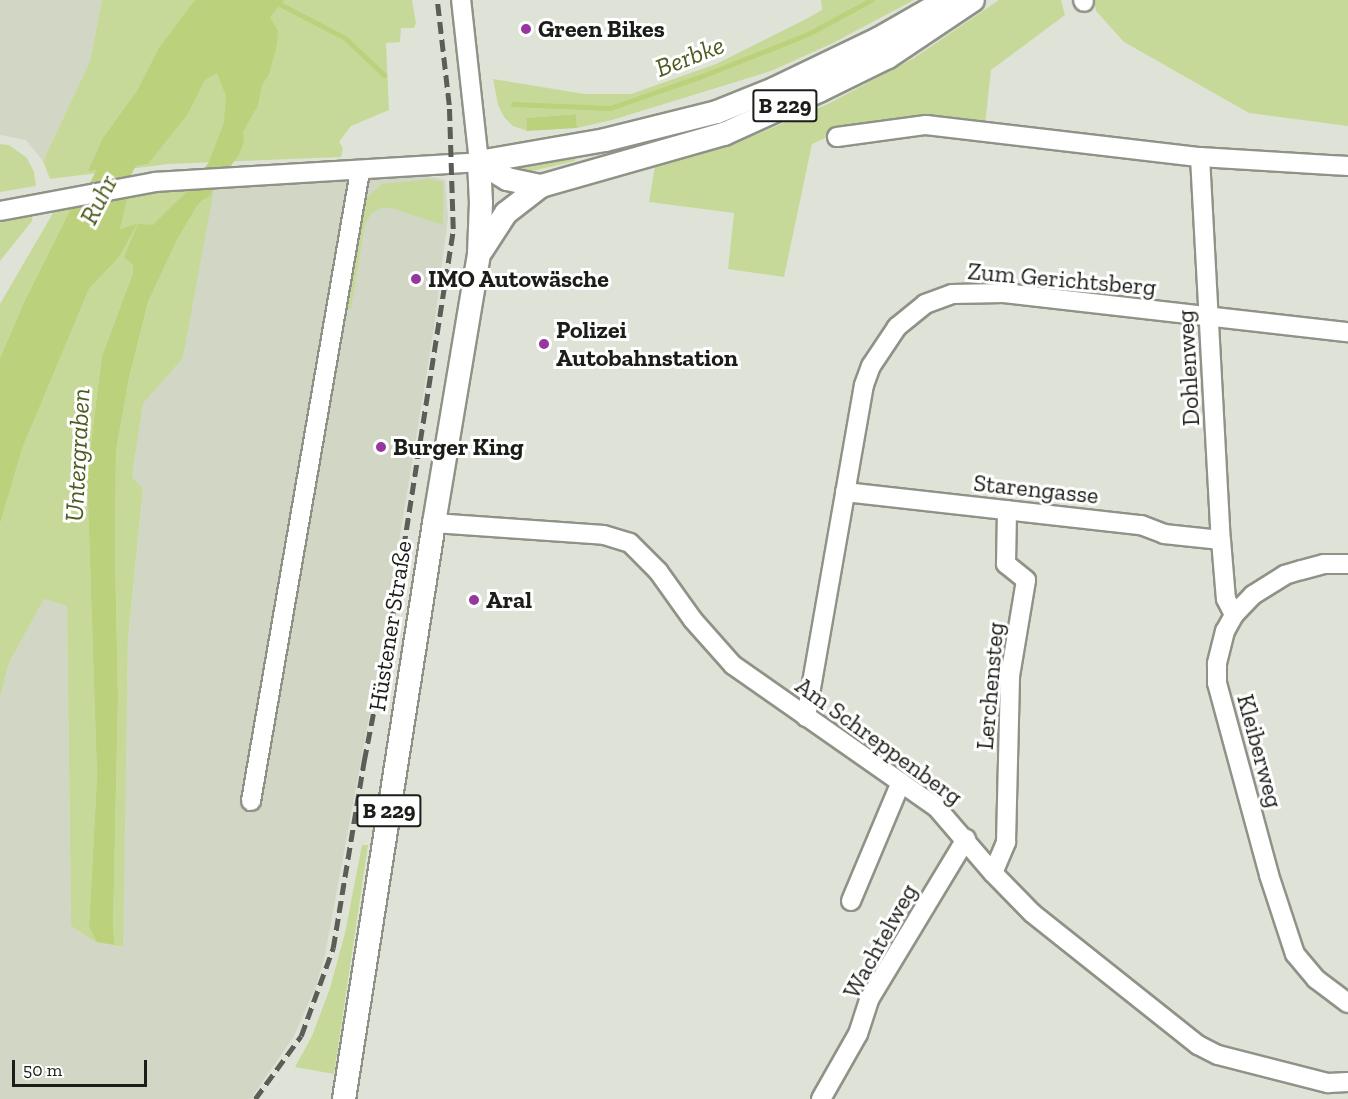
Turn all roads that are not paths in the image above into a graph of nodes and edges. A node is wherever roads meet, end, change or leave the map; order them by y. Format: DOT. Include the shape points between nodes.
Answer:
graph roads {
  1 [pos="461,0"];
  2 [pos="946,0"];
  3 [pos="973,0"];
  4 [pos="837,137"];
  5 [pos="1200,157"];
  6 [pos="479,162"];
  7 [pos="1348,166"];
  8 [pos="360,171"];
  9 [pos="541,186"];
  10 [pos="0,211"];
  11 [pos="479,254"];
  12 [pos="1209,316"];
  13 [pos="1348,332"];
  14 [pos="845,492"];
  15 [pos="1007,510"];
  16 [pos="434,523"];
  17 [pos="1221,540"];
  18 [pos="1348,564"];
  19 [pos="1234,615"];
  20 [pos="806,717"];
  21 [pos="901,782"];
  22 [pos="251,801"];
  23 [pos="966,839"];
  24 [pos="993,873"];
  25 [pos="851,901"];
  26 [pos="1348,1003"];
  27 [pos="1346,1088"];
  28 [pos="344,1099"];
  29 [pos="821,1099"];
  1 -- 6 [label="street"];
  2 -- 6 [label="main road, B 229" via="878,39 717,112 605,141"];
  3 -- 9 [label="main road, B 229" via="888,57 723,134"];
  4 -- 5 [label="street" via="935,125"];
  5 -- 7 [label="street"];
  5 -- 12 [label="street, Dohlenweg"];
  6 -- 8 [label="street"];
  6 -- 9 [label="main road, B 229" via="507,179"];
  6 -- 11 [label="main road, Hüstener Straße / B 229"];
  8 -- 10 [label="street" via="155,182"];
  8 -- 22 [label="street"];
  9 -- 11 [label="main road, B 229" via="506,213"];
  11 -- 16 [label="main road, Hüstener Straße / B 229"];
  12 -- 13 [label="street, Zum Gerichtsberg"];
  12 -- 14 [label="street, Zum Gerichtsberg" via="1004,293 952,294 925,304 897,327 871,366 864,385"];
  12 -- 17 [label="street, Dohlenweg"];
  14 -- 15 [label="street, Starengasse"];
  14 -- 20 [label="street, Zum Gerichtsberg"];
  15 -- 17 [label="street, Starengasse" via="1141,525 1164,534"];
  15 -- 24 [label="street, Lerchensteg" via="1006,564 1026,580 1010,676 1006,842"];
  16 -- 20 [label="street, Am Schreppenberg" via="604,535 630,543 658,571 693,620 733,665"];
  16 -- 28 [label="main road, Hüstener Straße / B 229"];
  17 -- 19 [label="street, Dohlenweg" via="1226,599"];
  18 -- 19 [label="street, Kleiberweg" via="1324,564 1285,575 1253,595"];
  19 -- 26 [label="street, Kleiberweg" via="1225,630 1217,664 1219,696 1269,875 1295,954 1316,979"];
  20 -- 21 [label="street, Am Schreppenberg"];
  21 -- 23 [label="street, Am Schreppenberg" via="937,808"];
  21 -- 25 [label="street"];
  23 -- 24 [label="street, Am Schreppenberg"];
  23 -- 29 [label="street, Wachtelweg" via="870,998 858,1034"];
  24 -- 27 [label="street, Am Schreppenberg" via="1032,913 1198,1045 1218,1054"];
}
